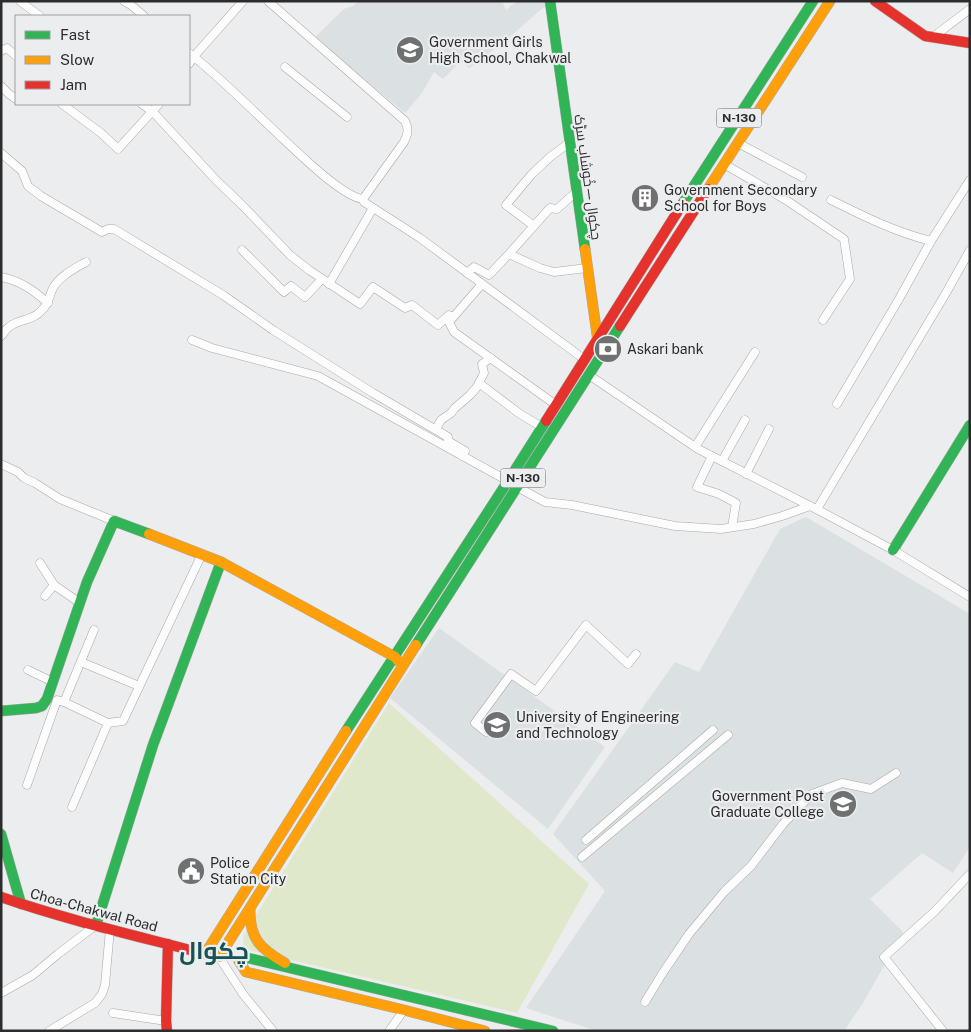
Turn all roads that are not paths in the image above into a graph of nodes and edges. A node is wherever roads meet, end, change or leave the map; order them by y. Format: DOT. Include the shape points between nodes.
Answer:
graph roads {
  1 [pos="21,1"];
  2 [pos="124,1"];
  3 [pos="243,1"];
  4 [pos="268,1"];
  5 [pos="550,1"];
  6 [pos="813,1"];
  7 [pos="830,1"];
  8 [pos="875,1"];
  9 [pos="970,9"];
  10 [pos="39,15"];
  11 [pos="143,15"];
  12 [pos="933,37"];
  13 [pos="970,43"];
  14 [pos="1,51"];
  15 [pos="15,55"];
  16 [pos="190,58"];
  17 [pos="285,67"];
  18 [pos="1,86"];
  19 [pos="15,97"];
  20 [pos="63,105"];
  21 [pos="143,105"];
  22 [pos="158,105"];
  23 [pos="153,112"];
  24 [pos="347,117"];
  25 [pos="570,143"];
  26 [pos="738,143"];
  27 [pos="1,153"];
  28 [pos="724,164"];
  29 [pos="802,177"];
  30 [pos="970,180"];
  31 [pos="576,192"];
  32 [pos="363,199"];
  33 [pos="831,200"];
  34 [pos="373,208"];
  35 [pos="534,226"];
  36 [pos="664,234"];
  37 [pos="674,241"];
  38 [pos="931,241"];
  39 [pos="242,250"];
  40 [pos="970,250"];
  41 [pos="509,254"];
  42 [pos="86,262"];
  43 [pos="587,268"];
  44 [pos="467,273"];
  45 [pos="1,277"];
  46 [pos="322,279"];
  47 [pos="329,284"];
  48 [pos="482,284"];
  49 [pos="48,303"];
  50 [pos="453,317"];
  51 [pos="822,320"];
  52 [pos="1,336"];
  53 [pos="597,338"];
  54 [pos="192,340"];
  55 [pos="755,352"];
  56 [pos="601,356"];
  57 [pos="491,358"];
  58 [pos="584,359"];
  59 [pos="588,375"];
  60 [pos="479,383"];
  61 [pos="837,404"];
  62 [pos="556,405"];
  63 [pos="745,420"];
  64 [pos="970,425"];
  65 [pos="542,427"];
  66 [pos="436,429"];
  67 [pos="768,429"];
  68 [pos="695,447"];
  69 [pos="462,456"];
  70 [pos="712,456"];
  71 [pos="722,461"];
  72 [pos="1,464"];
  73 [pos="746,474"];
  74 [pos="513,484"];
  75 [pos="814,508"];
  76 [pos="114,521"];
  77 [pos="732,527"];
  78 [pos="893,550"];
  79 [pos="202,554"];
  80 [pos="221,562"];
  81 [pos="40,564"];
  82 [pos="54,585"];
  83 [pos="45,596"];
  84 [pos="970,597"];
  85 [pos="80,602"];
  86 [pos="94,630"];
  87 [pos="636,654"];
  88 [pos="395,657"];
  89 [pos="80,662"];
  90 [pos="402,666"];
  91 [pos="28,670"];
  92 [pos="53,682"];
  93 [pos="139,686"];
  94 [pos="64,702"];
  95 [pos="1,711"];
  96 [pos="108,723"];
  97 [pos="713,730"];
  98 [pos="486,732"];
  99 [pos="728,736"];
  100 [pos="896,773"];
  101 [pos="27,784"];
  102 [pos="72,807"];
  103 [pos="1,834"];
  104 [pos="586,840"];
  105 [pos="582,857"];
  106 [pos="970,874"];
  107 [pos="2,899"];
  108 [pos="21,904"];
  109 [pos="250,907"];
  110 [pos="96,926"];
  111 [pos="110,930"];
  112 [pos="168,944"];
  113 [pos="205,954"];
  114 [pos="219,957"];
  115 [pos="238,961"];
  116 [pos="308,972"];
  117 [pos="1,993"];
  118 [pos="645,1002"];
  119 [pos="404,1010"];
  120 [pos="114,1013"];
  121 [pos="167,1026"];
  122 [pos="49,1031"];
  123 [pos="273,1031"];
  124 [pos="389,1031"];
  125 [pos="484,1031"];
  126 [pos="553,1031"];
  127 [pos="943,1031"];
  1 -- 10 [label="street"];
  2 -- 11 [label="street"];
  3 -- 16 [label="street"];
  4 -- 32 [label="street" via="408,127 404,142"];
  5 -- 25 [label="main road, چکوال—خُوشاب سڑک"];
  6 -- 36 [label="main road, N-130"];
  7 -- 26 [label="main road, N-130"];
  8 -- 12 [label="main road" via="925,36"];
  9 -- 12 [label="street"];
  12 -- 13 [label="main road"];
  14 -- 15 [label="street" via="7,48"];
  16 -- 32 [label="street" via="238,96 312,165 348,194"];
  17 -- 24 [label="street"];
  18 -- 19 [label="street"];
  20 -- 23 [label="street" via="118,149"];
  21 -- 23 [label="street"];
  22 -- 23 [label="street"];
  23 -- 46 [label="street" via="275,240"];
  25 -- 31 [label="main road, چکوال—خُوشاب سڑک"];
  25 -- 35 [label="street" via="531,175 506,205"];
  26 -- 28 [label="main road, N-130"];
  26 -- 29 [label="street"];
  27 -- 66 [label="street" via="22,171 28,186 41,196 102,232 114,229 223,295 365,388"];
  28 -- 37 [label="main road, N-130"];
  28 -- 51 [label="street" via="844,239 850,279"];
  30 -- 38 [label="street"];
  31 -- 35 [label="street" via="557,209 550,208"];
  31 -- 43 [label="main road, چکوال—خُوشاب سڑک"];
  32 -- 34 [label="street"];
  33 -- 38 [label="street" via="871,220"];
  34 -- 44 [label="street"];
  34 -- 47 [label="street"];
  35 -- 41 [label="street"];
  36 -- 37 [label="main road"];
  36 -- 53 [label="main road, N-130"];
  37 -- 56 [label="main road, N-130"];
  38 -- 61 [label="street"];
  39 -- 46 [label="street" via="284,292 292,286 305,298"];
  40 -- 75 [label="street"];
  41 -- 43 [label="street" via="554,272"];
  41 -- 44 [label="street" via="489,275 474,267"];
  42 -- 49 [label="street" via="61,278"];
  43 -- 53 [label="main road, چکوال—خُوشاب سڑک"];
  44 -- 48 [label="street"];
  45 -- 49 [label="street" via="34,290"];
  46 -- 47 [label="street"];
  47 -- 50 [label="street" via="360,304 373,287 404,308 412,305 438,326 449,314"];
  48 -- 50 [label="street"];
  48 -- 58 [label="street"];
  49 -- 52 [label="street" via="35,317 10,326"];
  50 -- 57 [label="street" via="449,322 454,332"];
  53 -- 56 [label="main road, چکوال—خُوشاب سڑک"];
  53 -- 58 [label="main road, N-130"];
  54 -- 69 [label="street" via="318,376"];
  55 -- 68 [label="street"];
  56 -- 59 [label="main road, N-130"];
  57 -- 60 [label="street" via="482,364 484,372"];
  57 -- 62 [label="street"];
  58 -- 62 [label="main road, N-130"];
  59 -- 68 [label="street"];
  59 -- 74 [label="main road, N-130"];
  60 -- 65 [label="street"];
  60 -- 66 [label="street"];
  62 -- 65 [label="main road, N-130"];
  63 -- 71 [label="street"];
  64 -- 78 [label="main road"];
  65 -- 74 [label="main road, N-130"];
  66 -- 69 [label="street" via="465,451"];
  67 -- 73 [label="street"];
  68 -- 70 [label="street"];
  69 -- 74 [label="street"];
  70 -- 71 [label="street"];
  70 -- 77 [label="street" via="698,486 736,503"];
  71 -- 73 [label="street"];
  72 -- 76 [label="street" via="60,498"];
  73 -- 75 [label="street"];
  74 -- 77 [label="street" via="545,502 675,526"];
  74 -- 88 [label="main road, N-130"];
  74 -- 90 [label="main road, N-130"];
  75 -- 77 [label="street"];
  75 -- 78 [label="street"];
  76 -- 79 [label="main road"];
  76 -- 85 [label="main road"];
  78 -- 84 [label="street"];
  79 -- 80 [label="main road"];
  79 -- 93 [label="street"];
  80 -- 88 [label="main road"];
  80 -- 110 [label="main road" via="153,745"];
  81 -- 82 [label="street"];
  82 -- 83 [label="street"];
  82 -- 85 [label="street"];
  85 -- 92 [label="main road"];
  86 -- 89 [label="street"];
  87 -- 98 [label="street" via="628,664 586,625 536,690 511,674 475,723"];
  88 -- 90 [label="main road"];
  88 -- 113 [label="main road, N-130"];
  89 -- 93 [label="street"];
  89 -- 94 [label="street"];
  90 -- 109 [label="main road, N-130"];
  91 -- 92 [label="street"];
  92 -- 95 [label="main road" via="42,706"];
  93 -- 96 [label="street" via="123,720"];
  94 -- 96 [label="street"];
  94 -- 101 [label="street" via="58,700"];
  96 -- 102 [label="street"];
  97 -- 104 [label="street"];
  99 -- 105 [label="street"];
  100 -- 118 [label="street" via="871,789 842,783 812,794 690,934"];
  103 -- 108 [label="main road"];
  106 -- 127 [label="street" via="884,957"];
  107 -- 108 [label="main road, Choa-Chakwal Road"];
  108 -- 110 [label="main road, Choa-Chakwal Road"];
  109 -- 114 [label="main road, N-130"];
  109 -- 116 [label="main road" via="251,930 259,945 278,959"];
  110 -- 111 [label="main road, Choa-Chakwal Road"];
  110 -- 117 [label="street" via="33,975"];
  111 -- 112 [label="main road, Choa-Chakwal Road"];
  111 -- 122 [label="street" via="102,994 95,1003"];
  112 -- 113 [label="main road, Choa-Chakwal Road"];
  112 -- 121 [label="main road"];
  113 -- 114 [label="main road, Choa-Chakwal Road"];
  114 -- 115 [label="main road, Choa-Chakwal Road"];
  114 -- 123 [label="street"];
  115 -- 116 [label="main road" via="248,958"];
  115 -- 119 [label="main road" via="246,972"];
  116 -- 126 [label="main road"];
  119 -- 124 [label="street"];
  119 -- 125 [label="main road"];
  120 -- 121 [label="street"];
}
